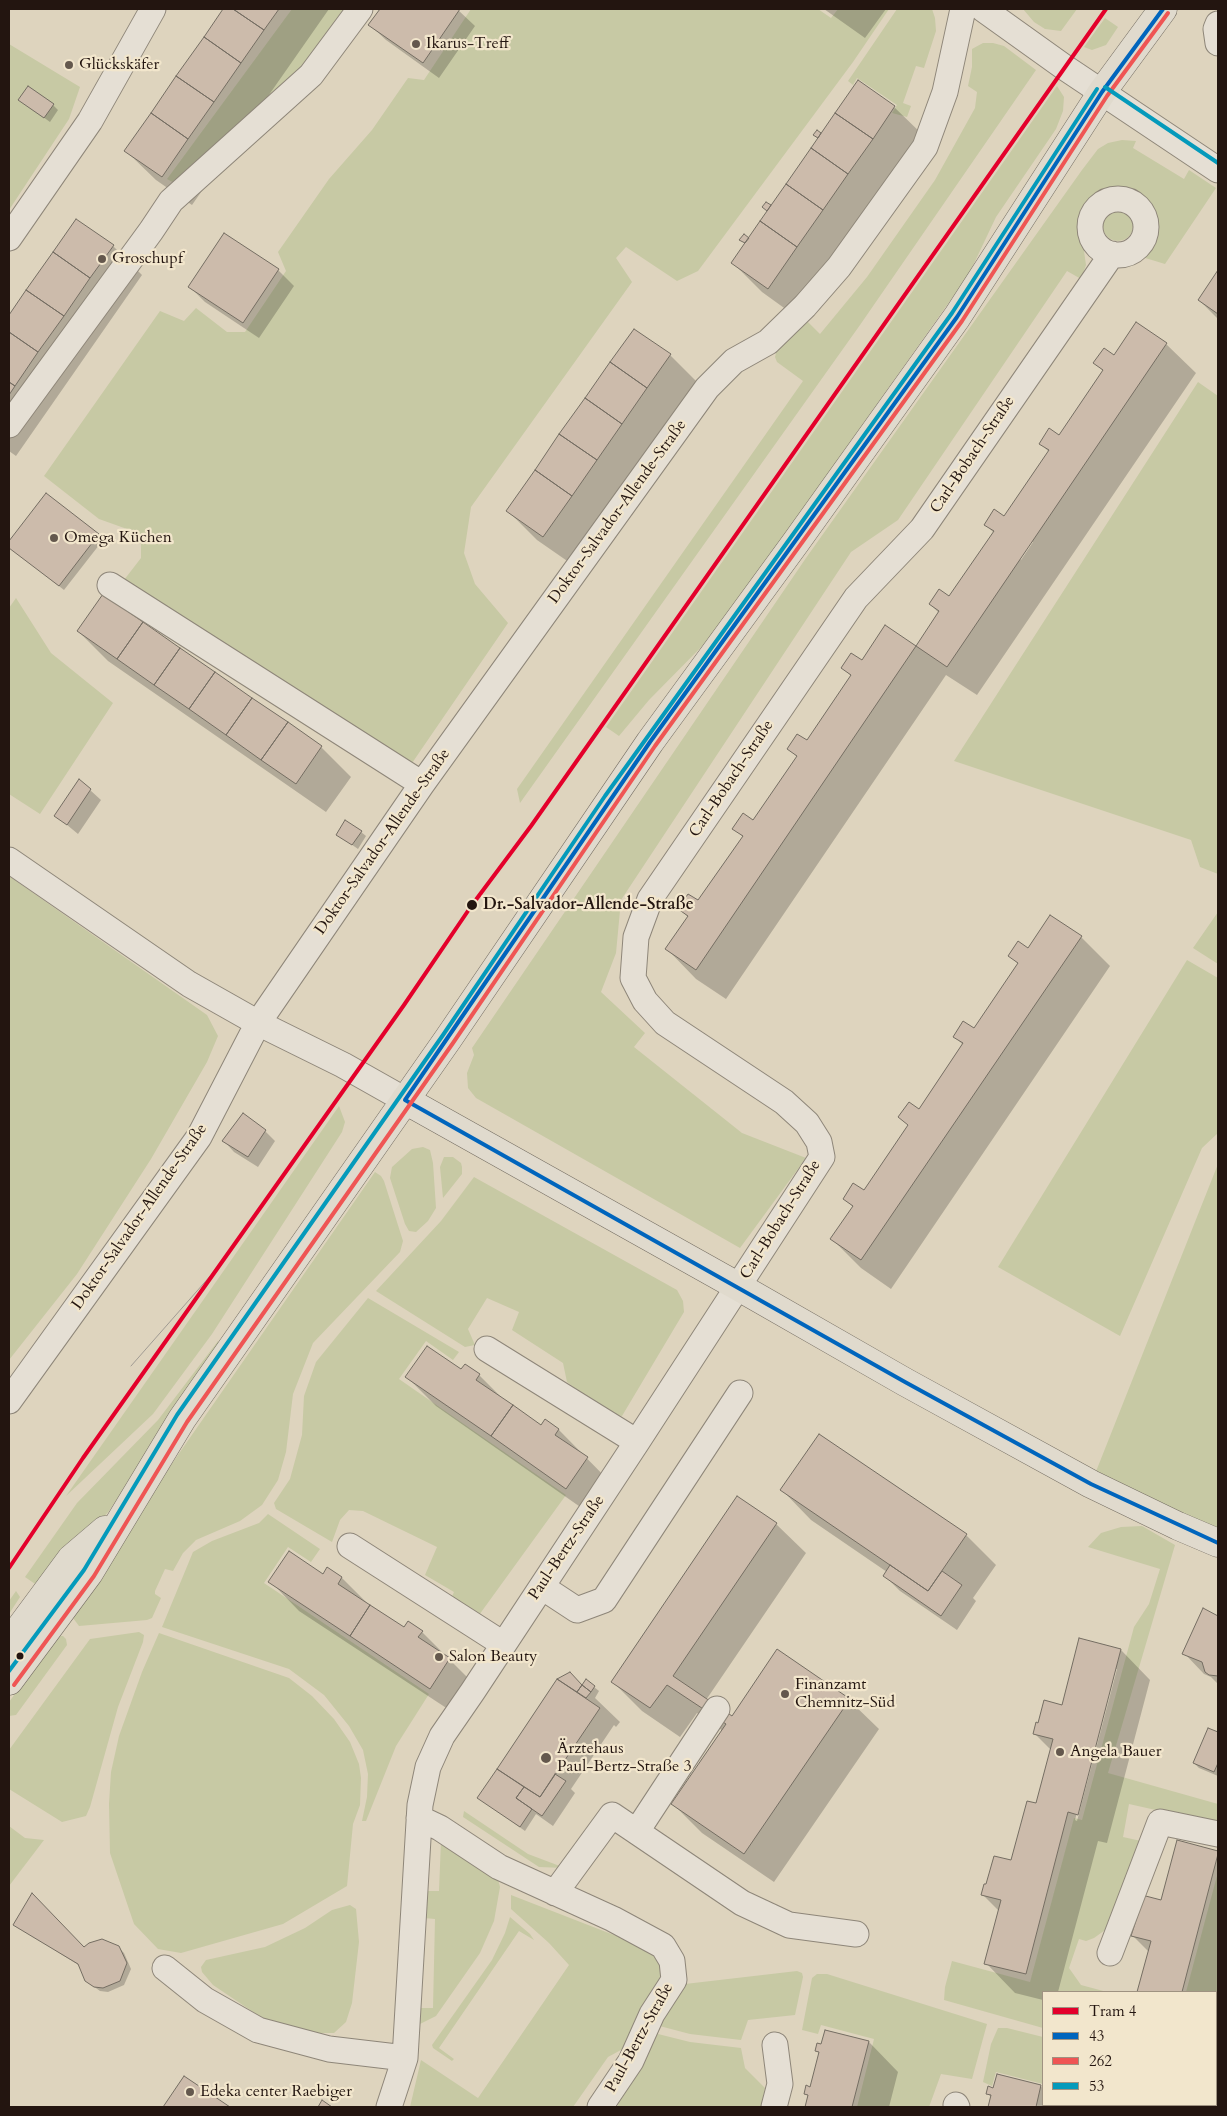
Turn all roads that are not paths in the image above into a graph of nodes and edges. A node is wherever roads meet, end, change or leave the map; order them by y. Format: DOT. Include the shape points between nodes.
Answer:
graph roads {
  1 [pos="153,9"];
  2 [pos="360,9"];
  3 [pos="963,9"];
  4 [pos="983,9"];
  5 [pos="1163,9"];
  6 [pos="1218,24"];
  7 [pos="1218,43"];
  8 [pos="1102,92"];
  9 [pos="1218,170"];
  10 [pos="9,238"];
  11 [pos="1112,254"];
  12 [pos="9,425"];
  13 [pos="110,585"];
  14 [pos="422,784"];
  15 [pos="9,860"];
  16 [pos="258,1023"];
  17 [pos="405,1100"];
  18 [pos="739,1287"];
  19 [pos="487,1349"];
  20 [pos="740,1393"];
  21 [pos="9,1401"];
  22 [pos="637,1442"];
  23 [pos="123,1515"];
  24 [pos="1218,1543"];
  25 [pos="350,1546"];
  26 [pos="542,1587"];
  27 [pos="9,1643"];
  28 [pos="503,1644"];
  29 [pos="9,1681"];
  30 [pos="717,1709"];
  31 [pos="419,1818"];
  32 [pos="637,1831"];
  33 [pos="1218,1834"];
  34 [pos="555,1893"];
  35 [pos="856,1934"];
  36 [pos="1110,1953"];
  37 [pos="165,1968"];
  38 [pos="775,2045"];
  39 [pos="405,2058"];
  40 [pos="389,2107"];
  41 [pos="600,2107"];
  42 [pos="774,2107"];
  1 -- 10 [label="street" via="90,121"];
  2 -- 12 [label="street" via="312,75 171,201"];
  3 -- 14 [label="street, Doktor-Salvador-Allende-Straße" via="945,92 925,147 839,267 805,306 768,342 734,362 707,388"];
  4 -- 8 [label="street"];
  5 -- 8 [label="main road"];
  6 -- 7 [label="street"];
  8 -- 9 [label="street"];
  8 -- 17 [label="main road" via="957,316 650,742"];
  11 -- 18 [label="street, Carl-Bobach-Straße" via="922,529 856,598 650,899 636,937 634,978 644,1001 665,1023 784,1102 807,1123 820,1142 822,1157"];
  13 -- 14 [label="street"];
  14 -- 16 [label="street, Doktor-Salvador-Allende-Straße"];
  15 -- 16 [label="street" via="189,984"];
  16 -- 17 [label="street"];
  16 -- 21 [label="street, Doktor-Salvador-Allende-Straße" via="199,1137"];
  17 -- 18 [label="main road"];
  17 -- 23 [label="main road" via="182,1419"];
  18 -- 22 [label="street, Paul-Bertz-Straße"];
  18 -- 24 [label="main road" via="1090,1484"];
  19 -- 22 [label="street"];
  20 -- 26 [label="street" via="604,1600 577,1610"];
  22 -- 26 [label="street, Paul-Bertz-Straße"];
  23 -- 27 [label="main road" via="72,1559"];
  23 -- 29 [label="main road" via="89,1573"];
  25 -- 28 [label="street"];
  26 -- 28 [label="street, Paul-Bertz-Straße"];
  28 -- 31 [label="street, Paul-Bertz-Straße" via="442,1736 428,1767"];
  30 -- 32 [label="street"];
  31 -- 34 [label="street, Paul-Bertz-Straße" via="499,1867"];
  31 -- 39 [label="street, Paul-Bertz-Straße"];
  32 -- 34 [label="street" via="612,1815"];
  32 -- 35 [label="street" via="742,1903 789,1925"];
  33 -- 36 [label="street" via="1160,1822"];
  34 -- 41 [label="street, Paul-Bertz-Straße" via="663,1946 672,1961 674,1980 652,2014 631,2061"];
  37 -- 39 [label="street" via="205,2000 258,2030 329,2050"];
  38 -- 42 [label="street" via="780,2084"];
  39 -- 40 [label="street, Paul-Bertz-Straße"];
}
